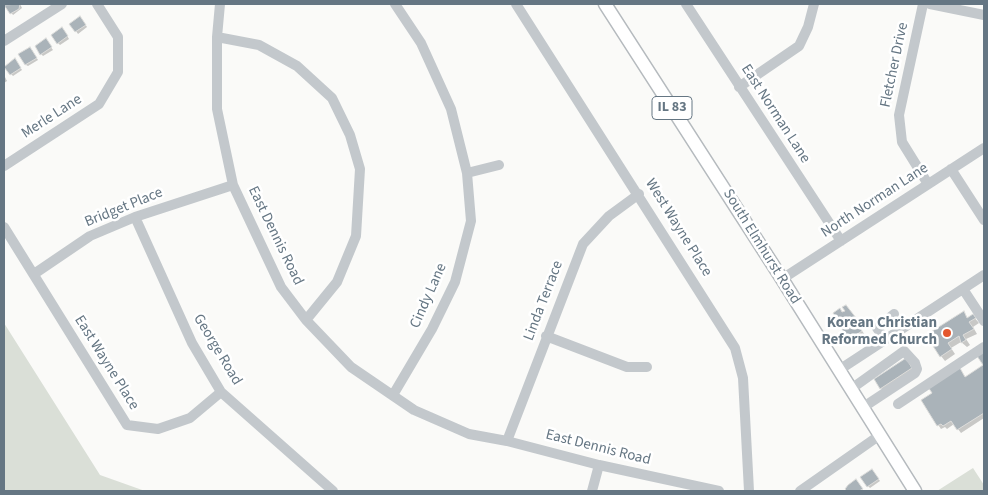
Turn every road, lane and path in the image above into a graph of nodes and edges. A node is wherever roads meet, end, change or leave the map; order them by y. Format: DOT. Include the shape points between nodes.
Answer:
graph roads {
  1 [pos="62,4"];
  2 [pos="97,4"];
  3 [pos="220,4"];
  4 [pos="395,4"];
  5 [pos="516,4"];
  6 [pos="605,4"];
  7 [pos="686,4"];
  8 [pos="814,4"];
  9 [pos="923,4"];
  10 [pos="930,4"];
  11 [pos="984,15"];
  12 [pos="217,37"];
  13 [pos="4,41"];
  14 [pos="739,87"];
  15 [pos="984,148"];
  16 [pos="499,165"];
  17 [pos="4,166"];
  18 [pos="951,170"];
  19 [pos="467,173"];
  20 [pos="928,184"];
  21 [pos="233,185"];
  22 [pos="639,194"];
  23 [pos="135,217"];
  24 [pos="984,220"];
  25 [pos="4,227"];
  26 [pos="841,241"];
  27 [pos="34,274"];
  28 [pos="984,275"];
  29 [pos="782,279"];
  30 [pos="963,289"];
  31 [pos="894,314"];
  32 [pos="306,320"];
  33 [pos="984,321"];
  34 [pos="546,336"];
  35 [pos="885,340"];
  36 [pos="984,347"];
  37 [pos="647,366"];
  38 [pos="839,370"];
  39 [pos="851,389"];
  40 [pos="221,392"];
  41 [pos="393,395"];
  42 [pos="898,404"];
  43 [pos="862,408"];
  44 [pos="880,435"];
  45 [pos="508,441"];
  46 [pos="599,465"];
  47 [pos="333,491"];
  48 [pos="592,491"];
  49 [pos="719,491"];
  50 [pos="749,491"];
  51 [pos="800,491"];
  52 [pos="915,491"];
  1 -- 13 [label="street"];
  2 -- 17 [label="street, Merle Lane" via="118,37 118,72 99,104"];
  3 -- 12 [label="street, East Dennis Road"];
  4 -- 19 [label="street, Cindy Lane" via="421,43 451,109"];
  5 -- 22 [label="street, West Wayne Place"];
  6 -- 29 [label="main road, South Elmhurst Road / IL 83"];
  7 -- 14 [label="street, East Norman Lane"];
  8 -- 14 [label="street" via="799,46"];
  9 -- 20 [label="street, Fletcher Drive" via="899,115 902,142"];
  10 -- 11 [label="street"];
  12 -- 21 [label="street, East Dennis Road" via="217,108"];
  12 -- 32 [label="street" via="259,45 297,66 332,98 350,135 360,169 356,236 337,282"];
  14 -- 26 [label="street, East Norman Lane"];
  15 -- 18 [label="street, North Norman Lane"];
  16 -- 19 [label="street"];
  18 -- 20 [label="street, North Norman Lane"];
  18 -- 24 [label="street"];
  19 -- 41 [label="street, Cindy Lane" via="471,220 455,282"];
  20 -- 26 [label="street, North Norman Lane"];
  21 -- 23 [label="street, Bridget Place"];
  21 -- 32 [label="street, East Dennis Road" via="281,287"];
  22 -- 34 [label="street, Linda Terrace" via="610,216 583,244"];
  22 -- 50 [label="street, West Wayne Place" via="735,348 743,378"];
  23 -- 27 [label="street, Bridget Place" via="90,236"];
  23 -- 40 [label="street, George Road" via="192,343"];
  25 -- 27 [label="street, East Wayne Place"];
  26 -- 29 [label="street, North Norman Lane"];
  27 -- 40 [label="street, East Wayne Place" via="127,425 158,429 190,418"];
  28 -- 30 [label="street"];
  29 -- 38 [label="main road, South Elmhurst Road / IL 83"];
  30 -- 33 [label="street"];
  30 -- 35 [label="street"];
  31 -- 35 [label="street" via="877,328"];
  32 -- 41 [label="street, East Dennis Road" via="351,367"];
  34 -- 37 [label="street" via="627,367"];
  34 -- 45 [label="street, Linda Terrace"];
  35 -- 38 [label="street"];
  36 -- 42 [label="street"];
  38 -- 39 [label="main road, South Elmhurst Road / IL 83"];
  39 -- 43 [label="main road, South Elmhurst Road / IL 83"];
  39 -- 43 [label="street" via="904,351 915,363 915,373"];
  40 -- 47 [label="street, George Road"];
  41 -- 45 [label="street, East Dennis Road" via="414,410 469,434"];
  43 -- 44 [label="main road, South Elmhurst Road / IL 83"];
  44 -- 51 [label="street"];
  44 -- 52 [label="main road, South Elmhurst Road / IL 83"];
  45 -- 46 [label="street, East Dennis Road"];
  46 -- 48 [label="street"];
  46 -- 49 [label="street, East Dennis Road"];
}
